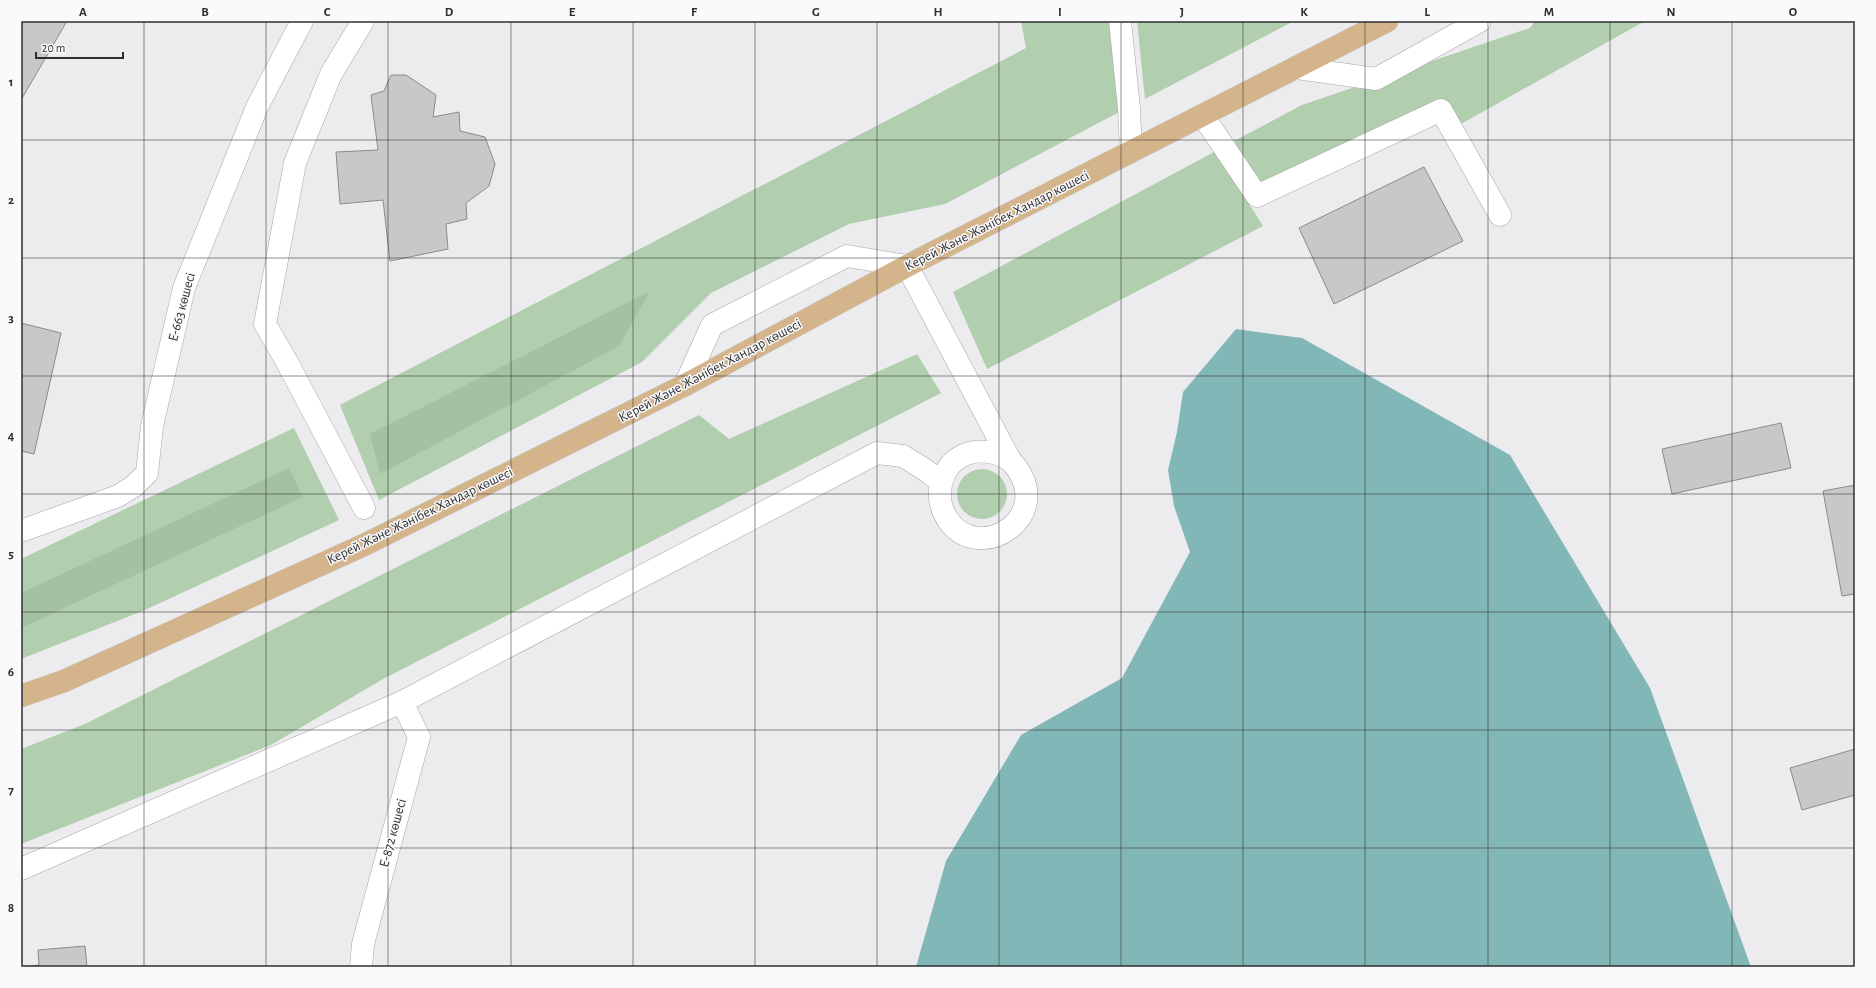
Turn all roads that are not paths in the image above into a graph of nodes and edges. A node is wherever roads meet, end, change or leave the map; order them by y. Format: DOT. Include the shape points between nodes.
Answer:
graph roads {
  1 [pos="302,21"];
  2 [pos="363,21"];
  3 [pos="1120,21"];
  4 [pos="1387,21"];
  5 [pos="1480,21"];
  6 [pos="1297,68"];
  7 [pos="1203,116"];
  8 [pos="1130,152"];
  9 [pos="1500,214"];
  10 [pos="907,266"];
  11 [pos="685,385"];
  12 [pos="1010,460"];
  13 [pos="941,482"];
  14 [pos="364,508"];
  15 [pos="21,531"];
  16 [pos="21,696"];
  17 [pos="402,702"];
  18 [pos="21,869"];
  19 [pos="362,967"];
  1 -- 15 [label="street, Е-663 көшесі" via="257,107 184,288 152,426 147,473 134,486 118,496"];
  2 -- 14 [label="street" via="331,74 295,163 265,324 288,362"];
  3 -- 8 [label="street" via="1129,108"];
  4 -- 6 [label="main road, Керей Және Жәнібек Хандар көшесі"];
  5 -- 6 [label="street" via="1376,79"];
  6 -- 7 [label="main road, Керей Және Жәнібек Хандар көшесі"];
  7 -- 8 [label="main road, Керей Және Жәнібек Хандар көшесі"];
  7 -- 9 [label="street" via="1257,196 1441,110"];
  8 -- 10 [label="main road, Керей Және Жәнібек Хандар көшесі"];
  10 -- 11 [label="main road, Керей Және Жәнібек Хандар көшесі"];
  10 -- 11 [label="street" via="847,256 712,325"];
  10 -- 12 [label="street"];
  11 -- 16 [label="main road, Керей Және Жәнібек Хандар көшесі" via="366,544 64,681"];
  12 -- 13 [label="street" via="998,453 984,450 970,452 953,464"];
  12 -- 13 [label="street" via="1020,470 1026,483 1024,511 1016,523 991,537 976,538 962,533 951,524 942,511 939,497"];
  13 -- 17 [label="street" via="903,456 877,453"];
  17 -- 18 [label="street"];
  17 -- 19 [label="street, Е-872 көшесі" via="419,737 363,944"];
}
